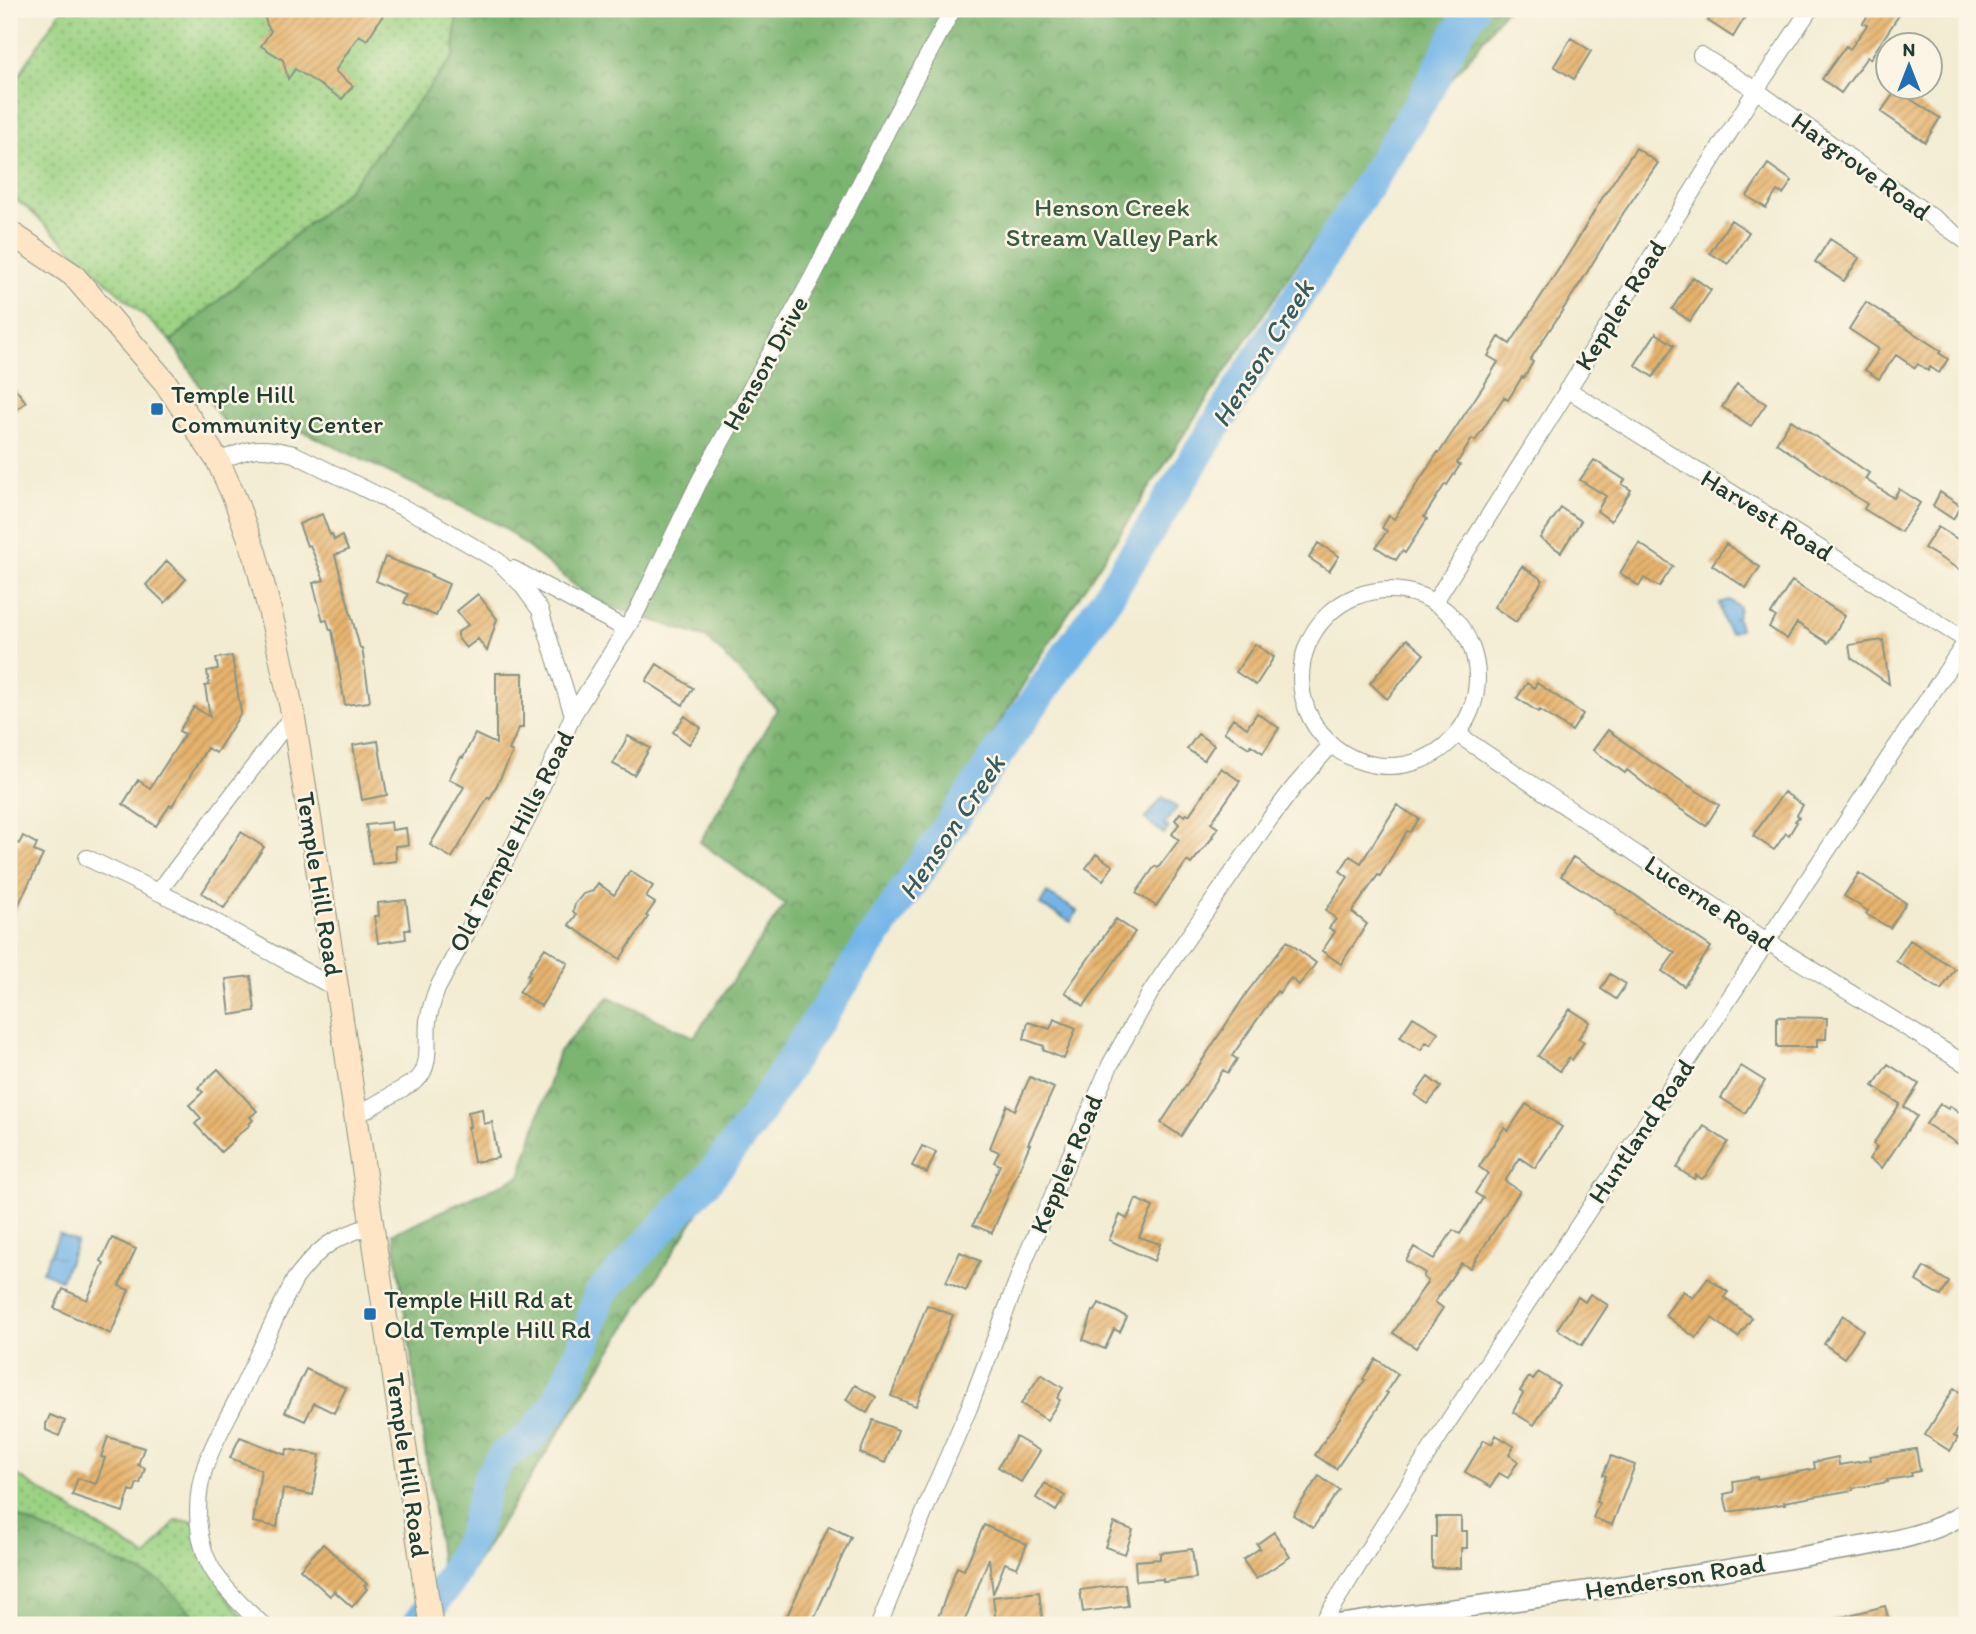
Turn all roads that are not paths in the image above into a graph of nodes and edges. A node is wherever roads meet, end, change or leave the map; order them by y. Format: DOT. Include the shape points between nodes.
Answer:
graph roads {
  1 [pos="953,9"];
  2 [pos="1810,9"];
  3 [pos="1701,55"];
  4 [pos="1756,90"];
  5 [pos="9,232"];
  6 [pos="1967,242"];
  7 [pos="1567,389"];
  8 [pos="218,461"];
  9 [pos="498,561"];
  10 [pos="1434,603"];
  11 [pos="626,629"];
  12 [pos="1967,641"];
  13 [pos="293,715"];
  14 [pos="573,715"];
  15 [pos="1457,734"];
  16 [pos="1329,746"];
  17 [pos="87,858"];
  18 [pos="159,891"];
  19 [pos="1768,942"];
  20 [pos="337,989"];
  21 [pos="1967,1065"];
  22 [pos="356,1116"];
  23 [pos="372,1225"];
  24 [pos="1967,1511"];
  25 [pos="263,1625"];
  26 [pos="431,1625"];
  27 [pos="879,1625"];
  28 [pos="1321,1625"];
  29 [pos="1334,1625"];
  1 -- 11 [label="street, Henson Drive" via="699,482"];
  2 -- 4 [label="street, Keppler Road"];
  3 -- 4 [label="street, Hargrove Road"];
  4 -- 6 [label="street, Hargrove Road"];
  4 -- 7 [label="street, Keppler Road"];
  5 -- 8 [label="main road, Temple Hill Road" via="73,275 165,382"];
  7 -- 10 [label="street, Keppler Road"];
  7 -- 12 [label="street, Harvest Road"];
  8 -- 9 [label="street, Old Temple Hills Road" via="250,449 294,454 430,521"];
  8 -- 13 [label="main road, Temple Hill Road" via="255,554"];
  9 -- 11 [label="street"];
  9 -- 14 [label="street, Old Temple Hills Road" via="540,610"];
  10 -- 15 [label="street" via="1465,633 1477,674 1469,716"];
  10 -- 16 [label="street" via="1389,590 1366,593 1325,617 1311,636 1301,682 1305,705"];
  11 -- 14 [label="street, Henson Drive"];
  12 -- 19 [label="street, Huntland Road"];
  13 -- 18 [label="street"];
  13 -- 20 [label="main road, Temple Hill Road"];
  14 -- 22 [label="street, Old Temple Hills Road" via="528,818 437,989 422,1075"];
  15 -- 16 [label="street" via="1440,750 1396,765 1350,759"];
  15 -- 19 [label="street, Lucerne Road"];
  16 -- 27 [label="street, Keppler Road" via="1269,820 1177,953 1110,1065 1028,1252"];
  17 -- 18 [label="street"];
  18 -- 20 [label="street"];
  19 -- 21 [label="street, Lucerne Road"];
  19 -- 28 [label="street, Huntland Road" via="1448,1422"];
  20 -- 22 [label="main road, Temple Hill Road"];
  22 -- 23 [label="main road, Temple Hill Road"];
  23 -- 25 [label="street" via="334,1240 295,1279 204,1468 198,1506 207,1556 224,1585"];
  23 -- 26 [label="main road, Temple Hill Road"];
  24 -- 29 [label="street, Henderson Road" via="1929,1532 1753,1566"];
}
